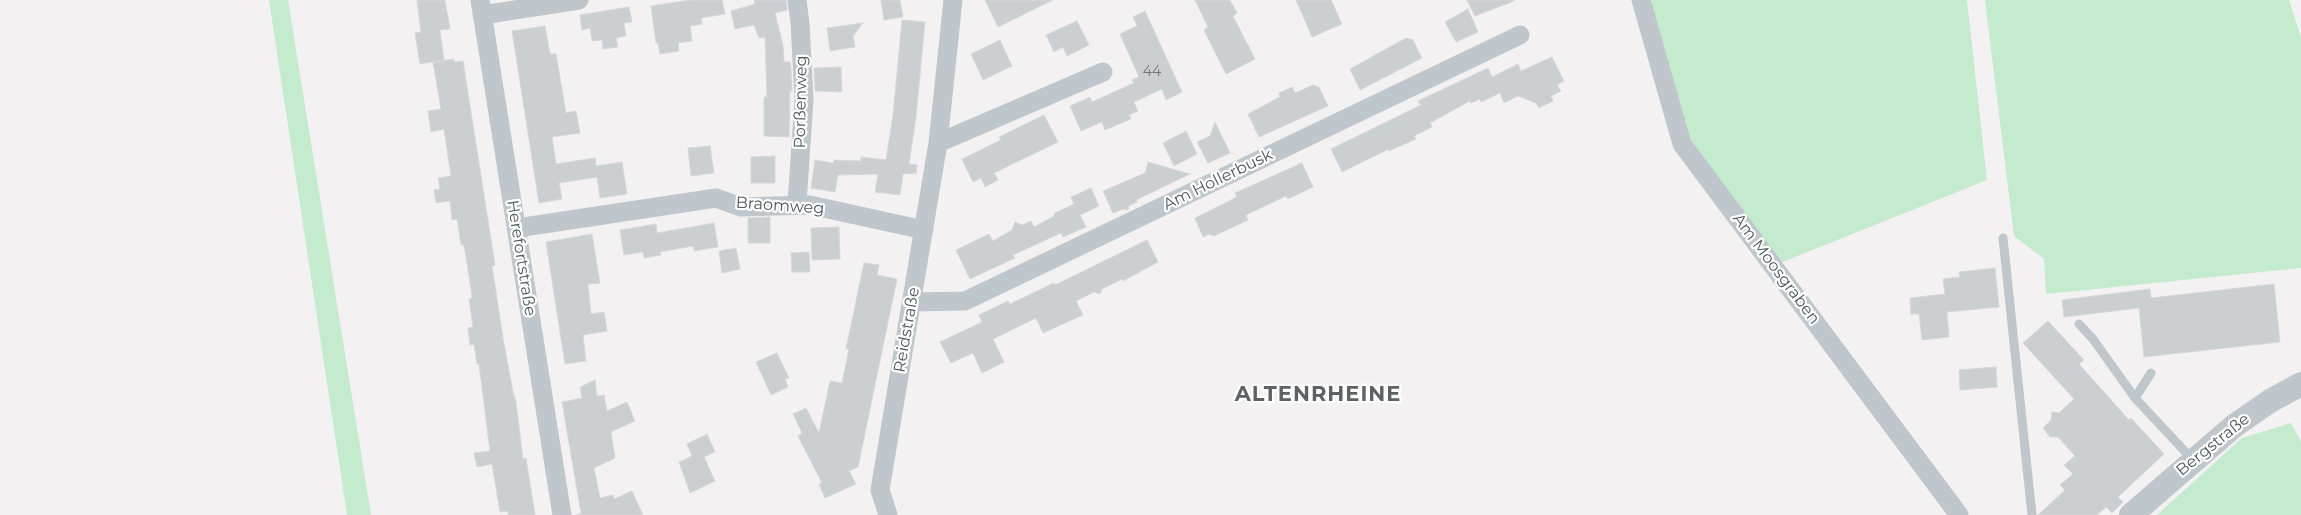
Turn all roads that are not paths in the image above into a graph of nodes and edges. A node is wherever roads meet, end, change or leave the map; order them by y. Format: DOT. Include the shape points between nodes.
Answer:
graph roads {
  1 [pos="580,0"];
  2 [pos="797,0"];
  3 [pos="953,0"];
  4 [pos="1641,0"];
  5 [pos="481,7"];
  6 [pos="1520,35"];
  7 [pos="1103,72"];
  8 [pos="938,143"];
  9 [pos="797,204"];
  10 [pos="517,228"];
  11 [pos="924,230"];
  12 [pos="2003,238"];
  13 [pos="912,302"];
  14 [pos="2079,324"];
  15 [pos="2151,373"];
  16 [pos="2301,384"];
  17 [pos="2135,398"];
  18 [pos="2194,460"];
  19 [pos="562,515"];
  20 [pos="888,515"];
  21 [pos="1959,515"];
  22 [pos="2032,515"];
  23 [pos="2131,515"];
  1 -- 5 [label="street"];
  2 -- 9 [label="street, Porßenweg" via="804,100"];
  3 -- 8 [label="street, Reidstraße"];
  4 -- 21 [label="street, Am Moosgraben" via="1682,144"];
  5 -- 10 [label="street, Herefortstraße"];
  6 -- 13 [label="street, Am Hollerbusk" via="965,301"];
  7 -- 8 [label="street"];
  8 -- 11 [label="street, Reidstraße"];
  9 -- 10 [label="street, Braomweg" via="741,207 716,198"];
  9 -- 11 [label="street, Braomweg" via="810,204"];
  10 -- 19 [label="street, Herefortstraße"];
  11 -- 13 [label="street, Reidstraße"];
  12 -- 22 [label="lane"];
  13 -- 20 [label="street, Reidstraße" via="880,490"];
  14 -- 17 [label="lane"];
  15 -- 17 [label="lane"];
  16 -- 18 [label="street, Bergstraße" via="2234,426"];
  17 -- 18 [label="lane"];
  18 -- 23 [label="street, Bergstraße"];
}
